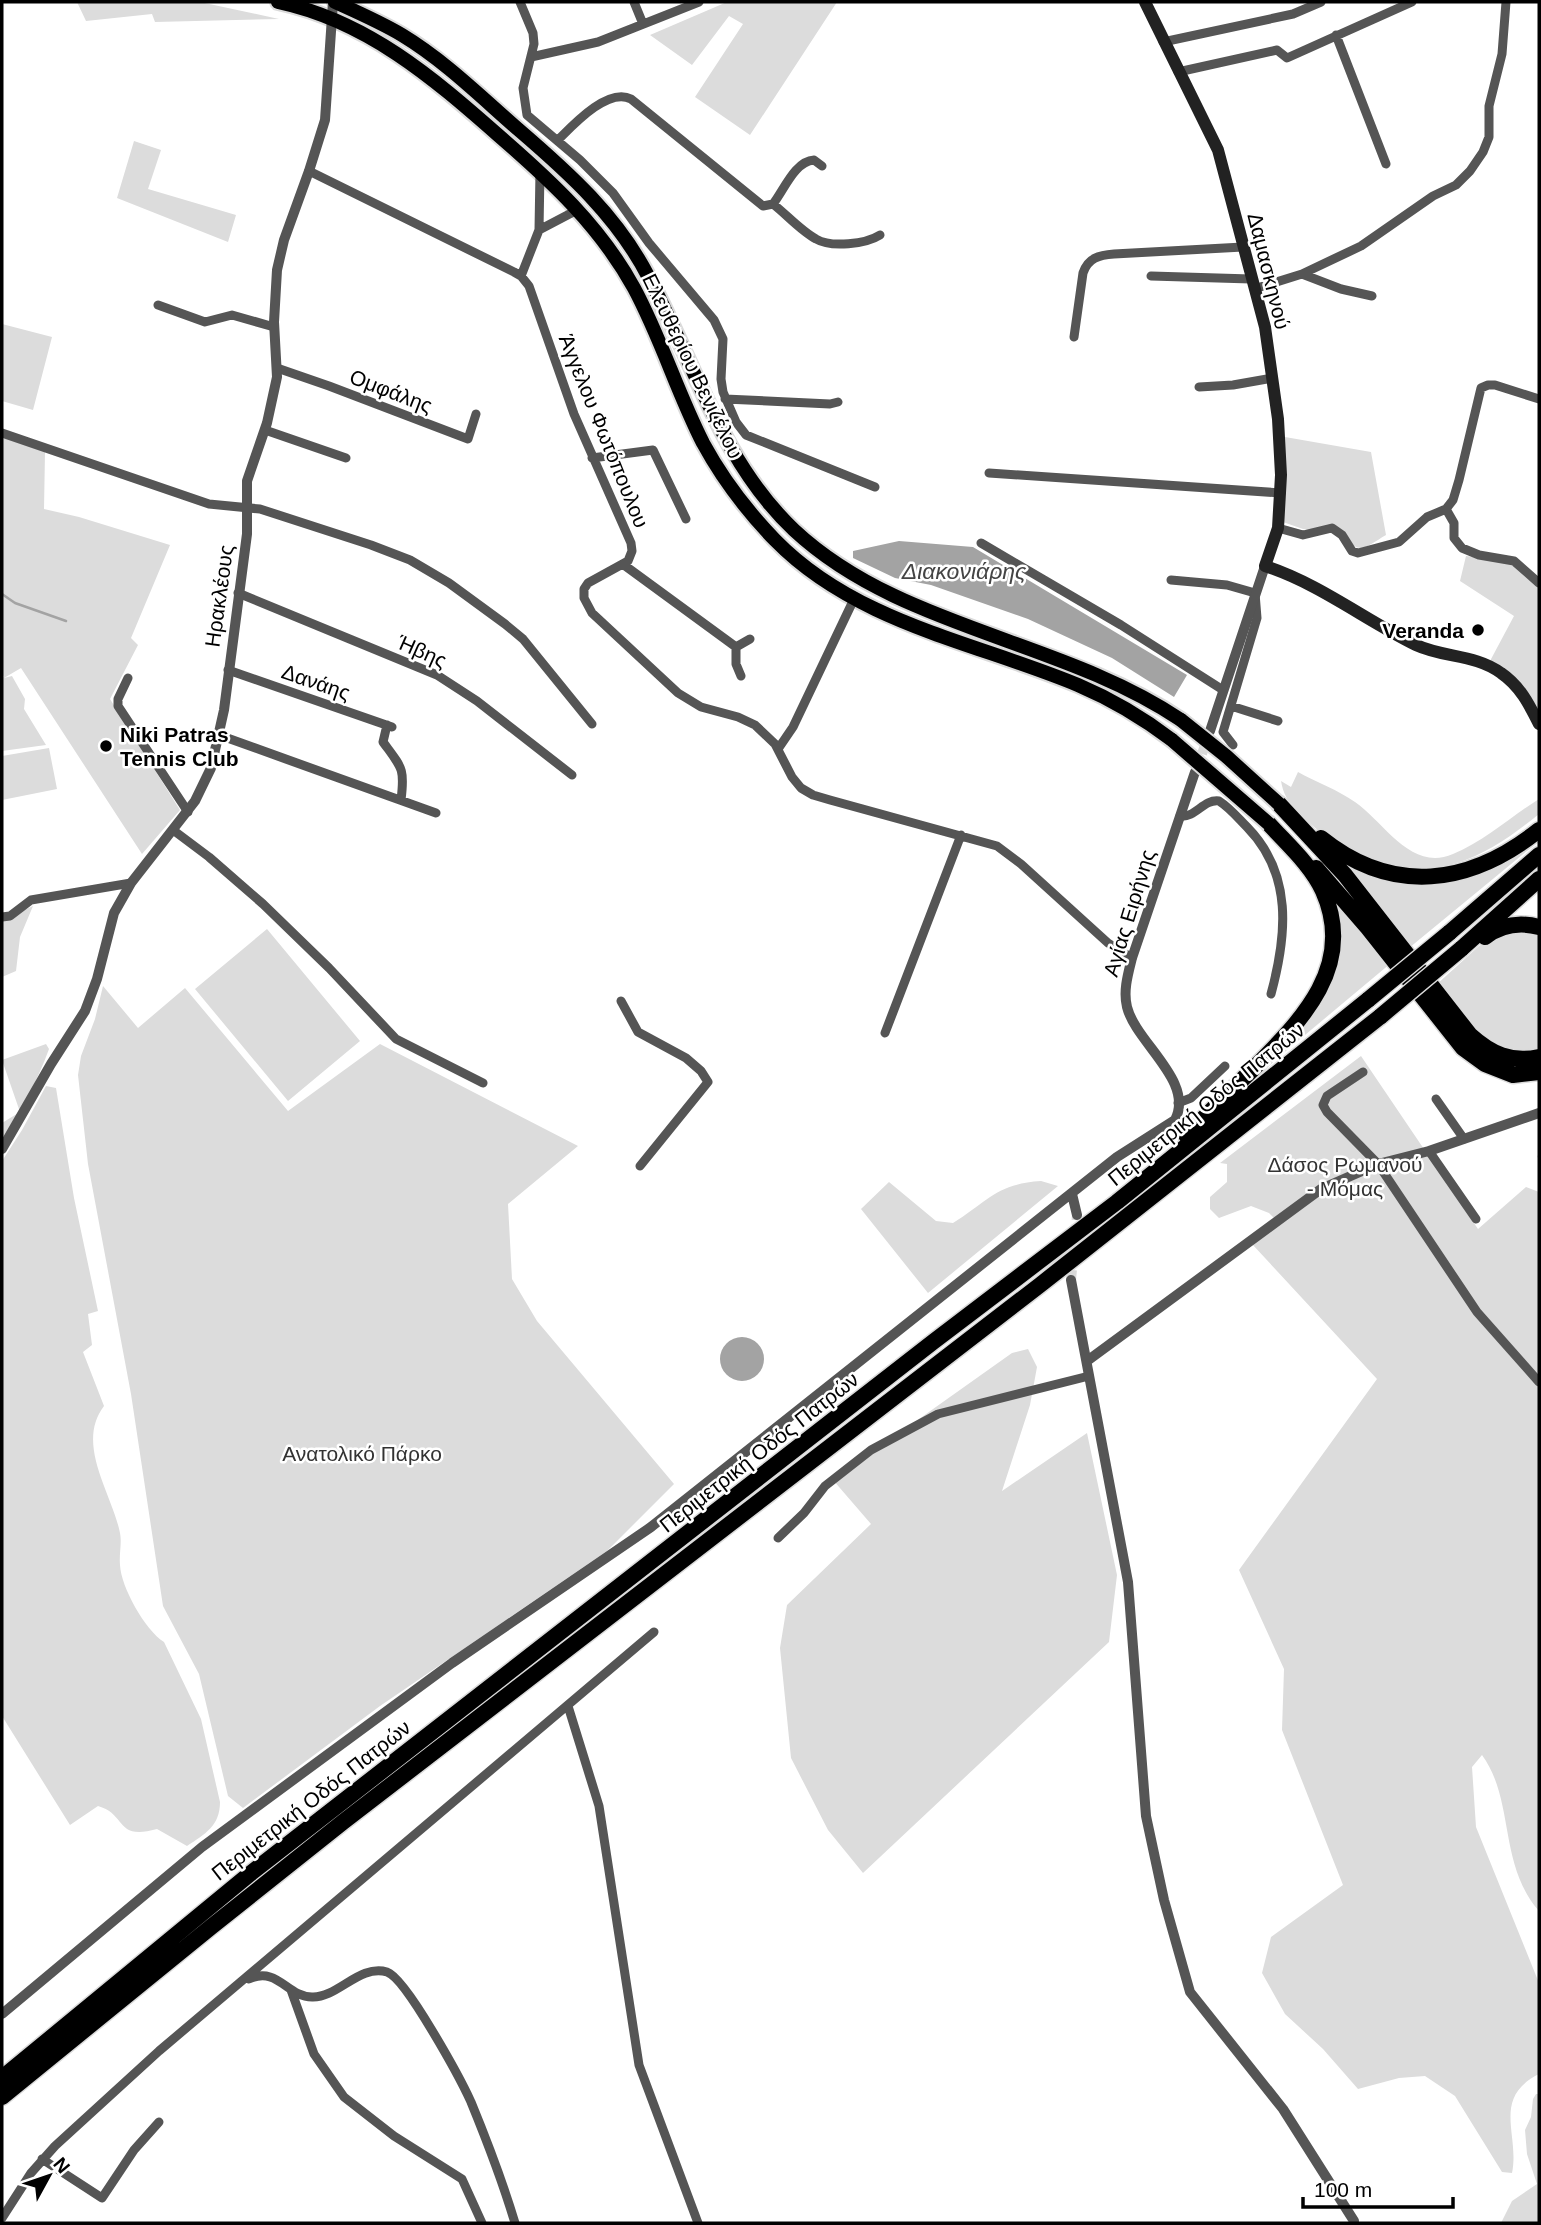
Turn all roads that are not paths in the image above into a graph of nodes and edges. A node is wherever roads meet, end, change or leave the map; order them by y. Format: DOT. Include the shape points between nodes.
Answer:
graph roads {
  1 [pos="278,2"];
  2 [pos="334,2"];
  3 [pos="520,2"];
  4 [pos="634,2"];
  5 [pos="699,2"];
  6 [pos="1145,2"];
  7 [pos="1321,2"];
  8 [pos="1412,2"];
  9 [pos="1506,2"];
  10 [pos="332,18"];
  11 [pos="643,24"];
  12 [pos="1336,35"];
  13 [pos="1163,42"];
  14 [pos="531,57"];
  15 [pos="1178,72"];
  16 [pos="527,114"];
  17 [pos="520,131"];
  18 [pos="558,140"];
  19 [pos="1386,164"];
  20 [pos="822,166"];
  21 [pos="540,171"];
  22 [pos="309,172"];
  23 [pos="774,204"];
  24 [pos="579,209"];
  25 [pos="539,230"];
  26 [pos="880,235"];
  27 [pos="1242,247"];
  28 [pos="1302,274"];
  29 [pos="1151,275"];
  30 [pos="521,276"];
  31 [pos="1253,284"];
  32 [pos="1372,296"];
  33 [pos="158,304"];
  34 [pos="274,327"];
  35 [pos="1074,337"];
  36 [pos="277,368"];
  37 [pos="1273,378"];
  38 [pos="1199,387"];
  39 [pos="725,399"];
  40 [pos="1539,399"];
  41 [pos="838,402"];
  42 [pos="476,414"];
  43 [pos="265,430"];
  44 [pos="2,433"];
  45 [pos="346,458"];
  46 [pos="592,458"];
  47 [pos="989,473"];
  48 [pos="876,487"];
  49 [pos="1281,493"];
  50 [pos="246,507"];
  51 [pos="1446,509"];
  52 [pos="686,519"];
  53 [pos="1278,528"];
  54 [pos="981,543"];
  55 [pos="624,565"];
  56 [pos="1265,566"];
  57 [pos="1171,580"];
  58 [pos="1539,583"];
  59 [pos="238,593"];
  60 [pos="1255,593"];
  61 [pos="854,599"];
  62 [pos="750,639"];
  63 [pos="736,647"];
  64 [pos="228,670"];
  65 [pos="741,676"];
  66 [pos="128,678"];
  67 [pos="1223,690"];
  68 [pos="1231,706"];
  69 [pos="1278,721"];
  70 [pos="592,724"];
  71 [pos="1539,724"];
  72 [pos="1210,731"];
  73 [pos="219,736"];
  74 [pos="1233,745"];
  75 [pos="778,749"];
  76 [pos="1195,772"];
  77 [pos="572,775"];
  78 [pos="401,800"];
  79 [pos="1279,804"];
  80 [pos="187,812"];
  81 [pos="436,813"];
  82 [pos="1180,816"];
  83 [pos="1269,824"];
  84 [pos="173,830"];
  85 [pos="1539,830"];
  86 [pos="961,835"];
  87 [pos="1539,855"];
  88 [pos="1539,879"];
  89 [pos="131,883"];
  90 [pos="2,917"];
  91 [pos="1539,927"];
  92 [pos="1461,949"];
  93 [pos="1132,958"];
  94 [pos="1271,994"];
  95 [pos="621,1001"];
  96 [pos="885,1033"];
  97 [pos="1539,1057"];
  98 [pos="1225,1066"];
  99 [pos="1363,1072"];
  100 [pos="1539,1072"];
  101 [pos="483,1083"];
  102 [pos="1436,1099"];
  103 [pos="1178,1103"];
  104 [pos="1539,1113"];
  105 [pos="1464,1139"];
  106 [pos="2,1149"];
  107 [pos="1429,1152"];
  108 [pos="1378,1164"];
  109 [pos="640,1166"];
  110 [pos="1072,1194"];
  111 [pos="1077,1215"];
  112 [pos="1476,1219"];
  113 [pos="1071,1280"];
  114 [pos="933,1342"];
  115 [pos="1087,1361"];
  116 [pos="1089,1376"];
  117 [pos="1539,1382"];
  118 [pos="778,1538"];
  119 [pos="654,1632"];
  120 [pos="568,1706"];
  121 [pos="240,1984"];
  122 [pos="292,1990"];
  123 [pos="2,2014"];
  124 [pos="2,2078"];
  125 [pos="2,2097"];
  126 [pos="159,2122"];
  127 [pos="42,2160"];
  128 [pos="2,2218"];
  129 [pos="1354,2221"];
  130 [pos="482,2223"];
  131 [pos="515,2223"];
  132 [pos="698,2223"];
  1 -- 10 [label="main road, Ελευθερίου Βενιζέλου"];
  2 -- 10 [label="street, Ηρακλέους"];
  2 -- 17 [label="main road, Ελευθερίου Βενιζέλου" via="413,42"];
  3 -- 14 [label="street" via="533,33"];
  4 -- 11 [label="street"];
  5 -- 11 [label="street"];
  6 -- 13 [label="main road, Δαμασκηνού"];
  7 -- 13 [label="street" via="1293,14"];
  8 -- 12 [label="street"];
  9 -- 28 [label="street" via="1502,54 1489,106 1489,137 1470,172 1361,246"];
  10 -- 21 [label="main road, Ελευθερίου Βενιζέλου" via="416,66"];
  10 -- 22 [label="street, Ηρακλέους" via="327,109"];
  11 -- 14 [label="street" via="585,46"];
  12 -- 15 [label="street" via="1287,58 1277,50"];
  12 -- 19 [label="street"];
  13 -- 15 [label="main road, Δαμασκηνού"];
  14 -- 16 [label="street" via="523,88"];
  15 -- 27 [label="main road, Δαμασκηνού" via="1218,150"];
  16 -- 17 [label="street"];
  16 -- 18 [label="street"];
  17 -- 79 [label="main road, Ελευθερίου Βενιζέλου, bridge" via="586,191 624,236 654,286 736,457 793,529 870,585 907,603 1087,669 1136,693 1181,720"];
  18 -- 23 [label="street" via="599,105 626,96 755,202 766,207"];
  18 -- 39 [label="street" via="613,193 714,320 723,339"];
  20 -- 23 [label="street" via="812,159 803,163"];
  21 -- 24 [label="main road, Ελευθερίου Βενιζέλου"];
  21 -- 25 [label="street"];
  22 -- 30 [label="street"];
  22 -- 34 [label="street, Ηρακλέους" via="282,247"];
  23 -- 26 [label="street" via="819,241 862,243"];
  24 -- 25 [label="street"];
  24 -- 61 [label="main road, Ελευθερίου Βενιζέλου" via="634,288 692,418 725,479 782,547"];
  25 -- 30 [label="street"];
  27 -- 31 [label="main road, Δαμασκηνού"];
  27 -- 35 [label="street" via="1095,258 1083,273"];
  28 -- 31 [label="street"];
  28 -- 32 [label="street"];
  29 -- 31 [label="street"];
  30 -- 46 [label="street, Άγγελου Φωτόπουλου" via="529,286"];
  31 -- 37 [label="main road, Δαμασκηνού"];
  33 -- 34 [label="street" via="205,322 232,315"];
  34 -- 36 [label="street, Ηρακλέους"];
  36 -- 42 [label="street, Ομφάλης" via="468,439"];
  36 -- 43 [label="street, Ηρακλέους"];
  37 -- 38 [label="street"];
  37 -- 49 [label="main road, Δαμασκηνού"];
  39 -- 41 [label="street"];
  39 -- 48 [label="street" via="748,437"];
  40 -- 51 [label="street" via="1495,385 1481,388 1460,480"];
  43 -- 45 [label="street"];
  43 -- 50 [label="street, Ηρακλέους" via="248,475"];
  44 -- 50 [label="street" via="208,504"];
  46 -- 52 [label="street" via="653,450"];
  46 -- 55 [label="street, Άγγελου Φωτόπουλου" via="631,543 631,556"];
  47 -- 49 [label="street"];
  49 -- 53 [label="main road, Δαμασκηνού"];
  50 -- 59 [label="street, Ηρακλέους"];
  50 -- 70 [label="street" via="393,553 449,583 523,639"];
  51 -- 53 [label="street" via="1427,517 1399,542 1363,552 1352,551 1332,528 1303,535"];
  51 -- 58 [label="street" via="1454,523 1454,538 1462,548 1514,561"];
  53 -- 56 [label="main road, Δαμασκηνού"];
  54 -- 67 [label="street"];
  55 -- 63 [label="street"];
  55 -- 75 [label="street" via="586,586 584,598 589,609 684,698 749,722"];
  56 -- 60 [label="street"];
  56 -- 71 [label="main road" via="1316,587 1429,650 1471,658 1500,672 1519,689"];
  57 -- 60 [label="street" via="1227,585"];
  59 -- 64 [label="street, Ηρακλέους"];
  59 -- 77 [label="street, Ήβης" via="437,675"];
  60 -- 67 [label="street"];
  60 -- 68 [label="street" via="1257,618"];
  61 -- 75 [label="street"];
  61 -- 83 [label="main road, Ελευθερίου Βενιζέλου, bridge" via="1091,691 1130,712 1221,779"];
  62 -- 63 [label="street"];
  63 -- 65 [label="street"];
  64 -- 73 [label="street, Ηρακλέους"];
  64 -- 78 [label="street, Δανάης" via="390,726 383,742 404,776"];
  66 -- 80 [label="street" via="118,706"];
  67 -- 72 [label="street"];
  68 -- 69 [label="street"];
  68 -- 74 [label="street" via="1223,733"];
  73 -- 78 [label="street"];
  73 -- 80 [label="street, Ηρακλέους" via="208,776"];
  75 -- 86 [label="street" via="796,782 813,795"];
  76 -- 82 [label="street, Αγίας Ειρήνης"];
  78 -- 81 [label="street"];
  79 -- 85 [label="highway" via="1351,858 1415,877 1447,876 1478,867"];
  79 -- 97 [label="highway" via="1345,875 1470,1035 1507,1059"];
  80 -- 84 [label="street, Ηρακλέους"];
  82 -- 93 [label="street, Αγίας Ειρήνης"];
  82 -- 94 [label="street" via="1219,802 1267,851 1283,912 1282,948"];
  83 -- 100 [label="highway" via="1332,884 1463,1048 1485,1064 1513,1075"];
  83 -- 114 [label="highway" via="1308,868 1328,905 1330,960 1317,998 1294,1028 1173,1147"];
  84 -- 89 [label="street, Ηρακλέους"];
  84 -- 101 [label="street" via="263,904 396,1039"];
  86 -- 93 [label="street" via="1008,853 1108,943"];
  86 -- 96 [label="street"];
  87 -- 114 [label="highway, Περιμετρική Οδός Πατρών, bridge" via="1117,1202"];
  88 -- 92 [label="highway, Περιμετρική Οδός Πατρών"];
  89 -- 90 [label="street" via="32,900"];
  89 -- 106 [label="street, Ηρακλέους" via="114,913 85,1011"];
  91 -- 92 [label="highway" via="1505,927"];
  92 -- 125 [label="highway, Περιμετρική Οδός Πατρών, bridge" via="953,1353 343,1822"];
  93 -- 103 [label="street, Αγίας Ειρήνης" via="1127,1008 1172,1077"];
  95 -- 109 [label="street" via="638,1032 686,1058 708,1082"];
  98 -- 103 [label="street" via="1191,1098"];
  99 -- 108 [label="street" via="1326,1096 1323,1105"];
  102 -- 105 [label="street"];
  103 -- 110 [label="street" via="1175,1120"];
  104 -- 105 [label="street"];
  105 -- 107 [label="street"];
  107 -- 108 [label="street"];
  107 -- 112 [label="street"];
  108 -- 115 [label="street" via="1321,1189"];
  108 -- 117 [label="street" via="1477,1312"];
  110 -- 111 [label="street"];
  110 -- 123 [label="street" via="652,1527 474,1648 202,1847"];
  113 -- 115 [label="street"];
  114 -- 124 [label="highway, Περιμετρική Οδός Πατρών" via="251,1873"];
  115 -- 116 [label="street"];
  116 -- 118 [label="street" via="938,1414 871,1450 825,1486"];
  116 -- 129 [label="street" via="1128,1582 1146,1816 1190,1992 1283,2109"];
  119 -- 120 [label="street"];
  120 -- 121 [label="street"];
  120 -- 132 [label="street" via="599,1806 639,2065"];
  121 -- 122 [label="street" via="263,1976 280,1980"];
  121 -- 127 [label="street" via="159,2051"];
  122 -- 130 [label="street" via="314,2054 344,2097 462,2179"];
  122 -- 131 [label="street" via="321,1997 366,1974 391,1973 418,2006 470,2100"];
  126 -- 127 [label="street" via="102,2198"];
  127 -- 128 [label="street"];
}
